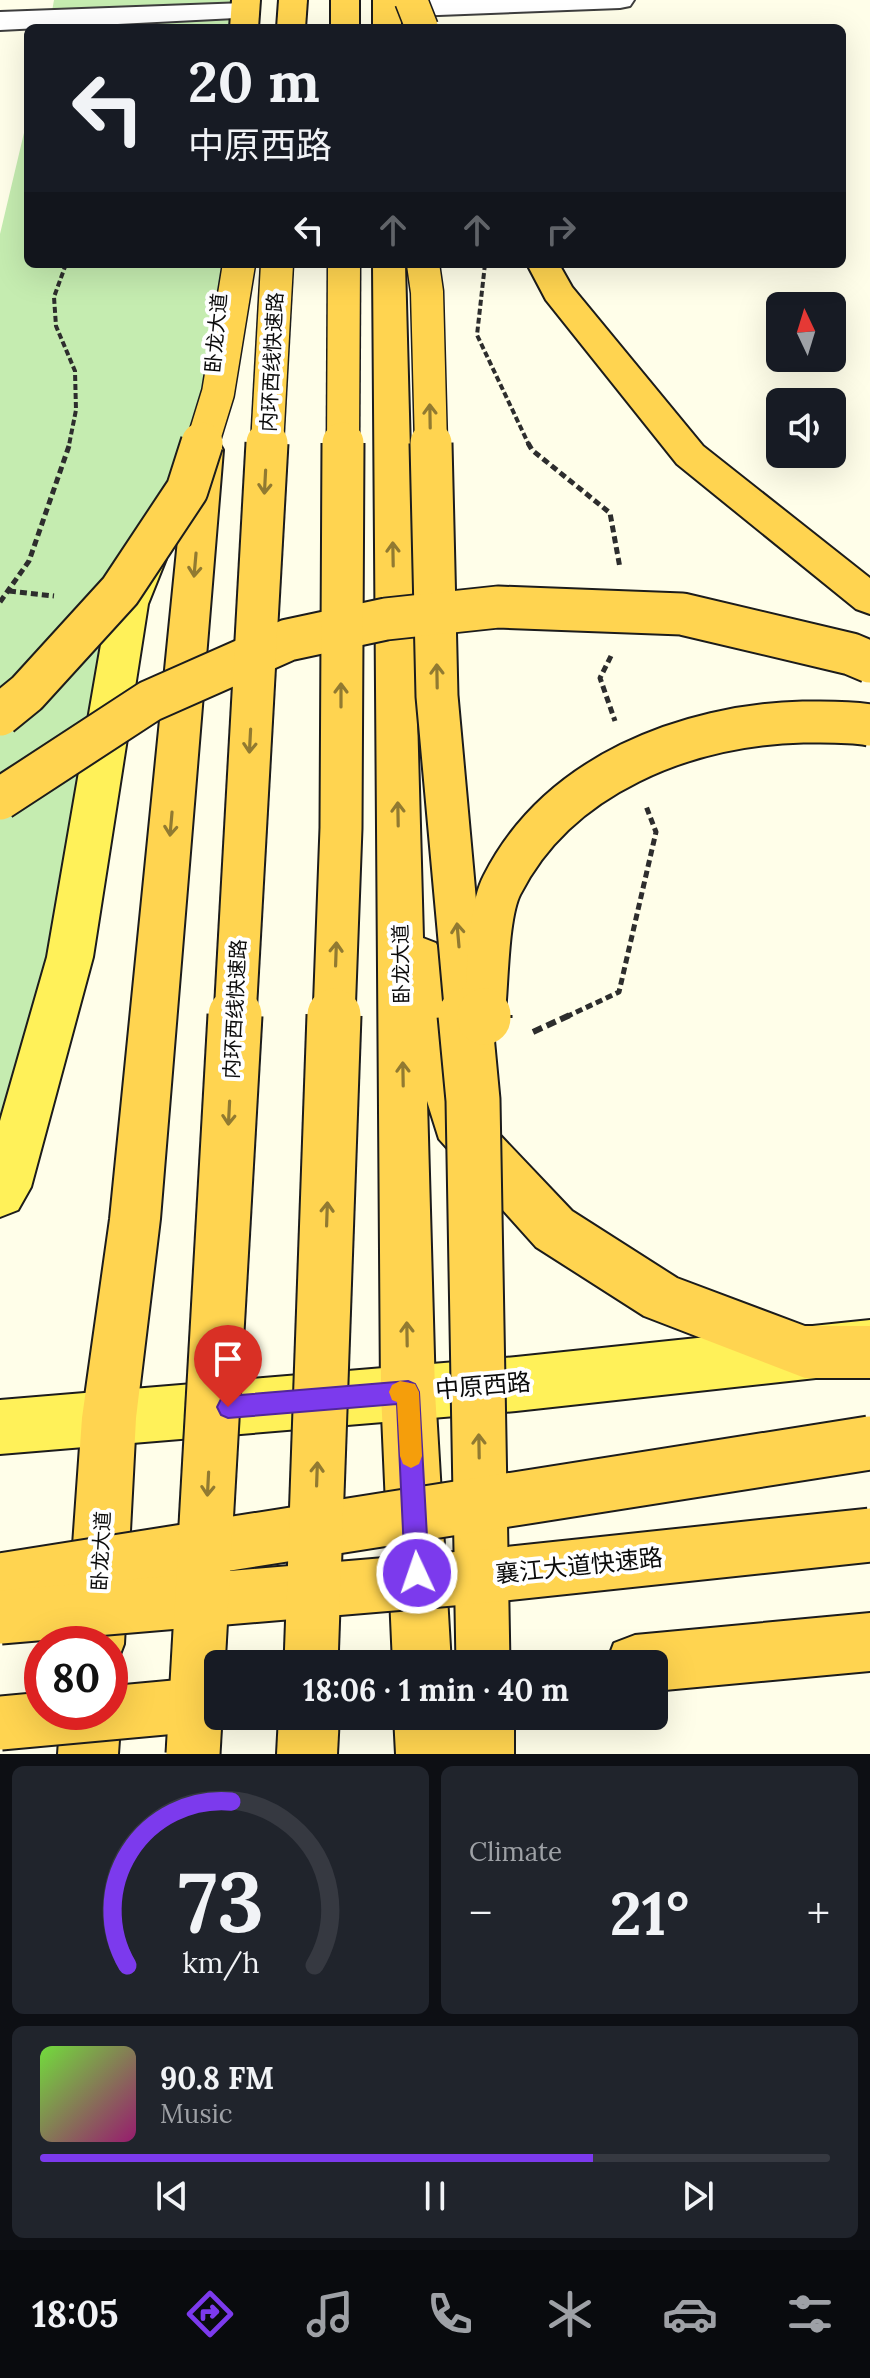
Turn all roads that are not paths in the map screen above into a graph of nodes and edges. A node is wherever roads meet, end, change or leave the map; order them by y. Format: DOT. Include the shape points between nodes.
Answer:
graph roads {
  1 [pos="293,0"];
  2 [pos="345,0"];
  3 [pos="620,0"];
  4 [pos="397,11"];
  5 [pos="252,13"];
  6 [pos="0,21"];
  7 [pos="291,24"];
  8 [pos="345,24"];
  9 [pos="416,24"];
  10 [pos="222,268"];
  11 [pos="238,268"];
  12 [pos="277,268"];
  13 [pos="344,268"];
  14 [pos="389,268"];
  15 [pos="424,268"];
  16 [pos="545,268"];
  17 [pos="209,410"];
  18 [pos="870,599"];
  19 [pos="870,662"];
  20 [pos="14,704"];
  21 [pos="0,722"];
  22 [pos="870,725"];
  23 [pos="0,799"];
  24 [pos="399,861"];
  25 [pos="473,1100"];
  26 [pos="0,1193"];
  27 [pos="870,1346"];
  28 [pos="805,1352"];
  29 [pos="870,1352"];
  30 [pos="408,1392"];
  31 [pos="109,1418"];
  32 [pos="0,1427"];
  33 [pos="870,1443"];
  34 [pos="870,1535"];
  35 [pos="0,1580"];
  36 [pos="0,1617"];
  37 [pos="96,1626"];
  38 [pos="870,1642"];
  39 [pos="312,1650"];
  40 [pos="421,1650"];
  41 [pos="483,1650"];
  42 [pos="668,1661"];
  43 [pos="204,1704"];
  44 [pos="0,1723"];
  45 [pos="90,1730"];
  46 [pos="308,1730"];
  47 [pos="425,1730"];
  48 [pos="484,1730"];
  49 [pos="88,1754"];
  50 [pos="193,1754"];
  51 [pos="307,1754"];
  52 [pos="426,1754"];
  53 [pos="484,1754"];
  1 -- 7 [label="highway"];
  2 -- 8 [label="highway"];
  3 -- 4 [label="street"];
  4 -- 9 [label="highway, bridge"];
  5 -- 6 [label="street"];
  10 -- 17 [label="highway, 卧龙大道"];
  11 -- 20 [label="highway, bridge" via="218,393 187,490 120,591"];
  12 -- 50 [label="highway, 内环西线快速路, one-way, bridge"];
  39 -- 13 [label="highway, one-way, bridge" via="341,828"];
  24 -- 14 [label="highway, 卧龙大道, one-way"];
  25 -- 15 [label="highway, one-way, bridge" via="437,696"];
  16 -- 18 [label="highway" via="558,292 690,455"];
  17 -- 26 [label="main road" via="128,604 70,957 6,1187"];
  17 -- 31 [label="highway, 卧龙大道, one-way" via="136,1203"];
  19 -- 23 [label="highway, bridge" via="682,614 498,607 386,619 288,640 150,701"];
  20 -- 21 [label="highway, bridge"];
  22 -- 25 [label="highway, bridge" via="780,720 663,745 597,780 543,827 500,888"];
  24 -- 28 [label="highway" via="456,1123 554,1229 662,1298"];
  30 -- 24 [label="highway, 卧龙大道, one-way"];
  41 -- 25 [label="highway, one-way, bridge"];
  27 -- 28 [label="main road, 中原西路"];
  28 -- 29 [label="highway"];
  28 -- 30 [label="main road, 中原西路"];
  30 -- 31 [label="main road, 中原西路"];
  30 -- 40 [label="highway, 卧龙大道"];
  31 -- 32 [label="main road, 中原西路"];
  31 -- 37 [label="highway, 卧龙大道"];
  33 -- 35 [label="highway, bridge"];
  34 -- 36 [label="highway, 襄江大道快速路, bridge" via="475,1577"];
  38 -- 42 [label="highway"];
  43 -- 44 [label="highway, bridge"];
  45 -- 49 [label="highway"];
  46 -- 51 [label="highway"];
  47 -- 52 [label="highway"];
  48 -- 53 [label="highway"];
}
